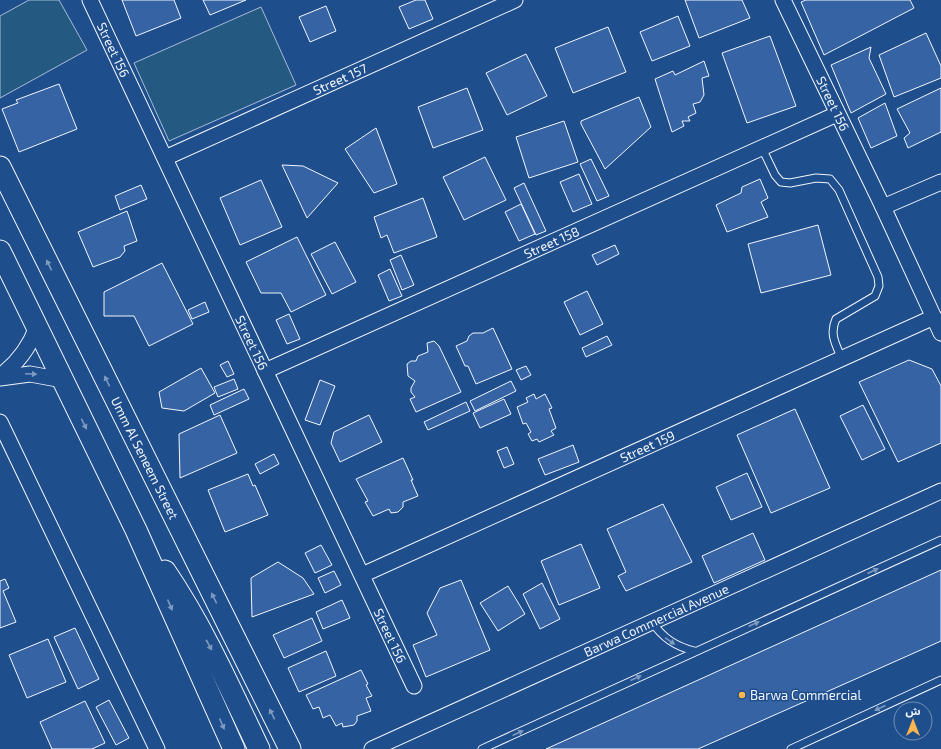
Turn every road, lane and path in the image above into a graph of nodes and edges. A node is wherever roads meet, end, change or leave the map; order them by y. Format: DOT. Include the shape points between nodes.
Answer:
graph roads {
  1 [pos="90,0"];
  2 [pos="515,0"];
  3 [pos="783,0"];
  4 [pos="838,114"];
  5 [pos="762,148"];
  6 [pos="165,158"];
  7 [pos="0,167"];
  8 [pos="941,182"];
  9 [pos="883,208"];
  10 [pos="0,251"];
  11 [pos="934,317"];
  12 [pos="37,327"];
  13 [pos="941,333"];
  14 [pos="842,359"];
  15 [pos="265,372"];
  16 [pos="0,377"];
  17 [pos="62,380"];
  18 [pos="0,422"];
  19 [pos="941,491"];
  20 [pos="136,530"];
  21 [pos="941,540"];
  22 [pos="362,575"];
  23 [pos="652,622"];
  24 [pos="694,651"];
  25 [pos="941,680"];
  26 [pos="414,686"];
  27 [pos="156,749"];
  28 [pos="234,749"];
  29 [pos="259,749"];
  30 [pos="290,749"];
  31 [pos="372,749"];
  32 [pos="482,749"];
  33 [pos="791,749"];
  1 -- 6 [label="street, Street 156"];
  2 -- 6 [label="street, Street 157"];
  3 -- 4 [label="street, Street 156"];
  4 -- 5 [label="street, Street 158"];
  4 -- 9 [label="street, Street 156"];
  5 -- 14 [label="lane" via="781,182 790,183 816,178 830,180 839,190 878,277 875,296 836,319 833,338"];
  5 -- 15 [label="street, Street 158"];
  6 -- 15 [label="street, Street 156"];
  30 -- 7 [label="main road, Umm Al Seneem Street, one-way"];
  8 -- 9 [label="street"];
  9 -- 11 [label="street, Street 156"];
  10 -- 12 [label="main road"];
  11 -- 13 [label="street, Street 156"];
  11 -- 14 [label="street, Street 159"];
  12 -- 16 [label="street" via="22,356"];
  12 -- 17 [label="main road"];
  14 -- 22 [label="street, Street 159"];
  15 -- 22 [label="street, Street 156"];
  16 -- 17 [label="street, one-way" via="30,374"];
  17 -- 20 [label="main road, one-way"];
  18 -- 27 [label="street"];
  19 -- 23 [label="street, Barwa Commercial Avenue"];
  20 -- 28 [label="main road, one-way"];
  20 -- 29 [label="main road, one-way" via="186,603 212,649"];
  24 -- 21 [label="lane, one-way"];
  22 -- 26 [label="street, Street 156"];
  23 -- 24 [label="lane, one-way" via="660,634 669,641"];
  23 -- 31 [label="street, Barwa Commercial Avenue"];
  32 -- 24 [label="lane, one-way"];
  25 -- 33 [label="lane, one-way"];
}
